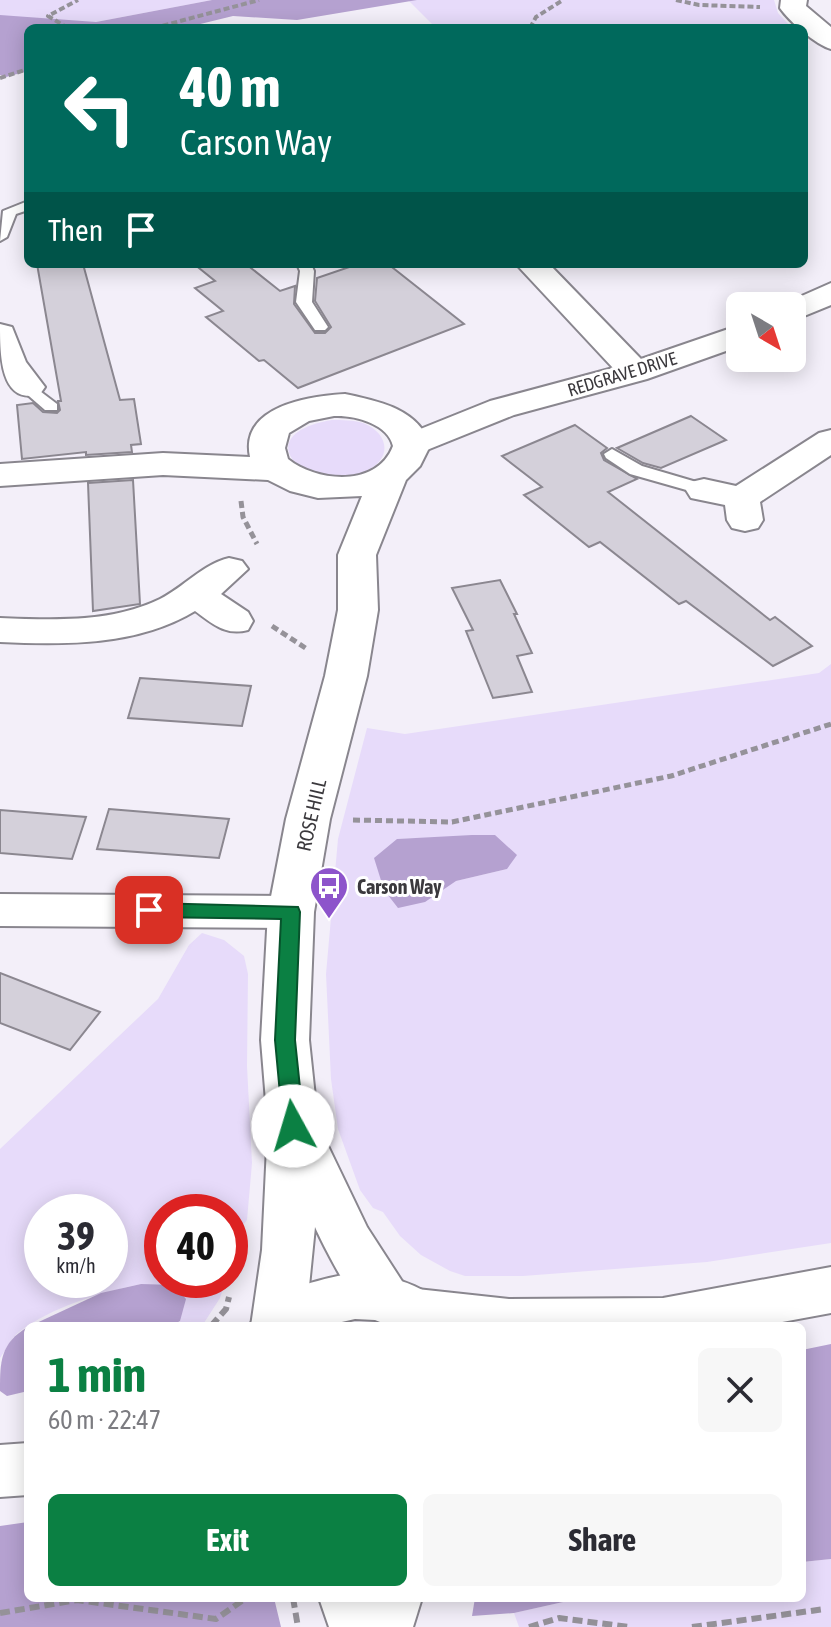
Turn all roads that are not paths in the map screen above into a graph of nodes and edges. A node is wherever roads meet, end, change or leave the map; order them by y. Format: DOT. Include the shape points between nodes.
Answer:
graph roads {
  1 [pos="794,4"];
  2 [pos="831,41"];
  3 [pos="24,206"];
  4 [pos="0,237"];
  5 [pos="306,268"];
  6 [pos="536,268"];
  7 [pos="831,293"];
  8 [pos="806,305"];
  9 [pos="320,327"];
  10 [pos="726,340"];
  11 [pos="635,372"];
  12 [pos="502,408"];
  13 [pos="386,415"];
  14 [pos="272,432"];
  15 [pos="831,440"];
  16 [pos="612,454"];
  17 [pos="400,460"];
  18 [pos="163,464"];
  19 [pos="276,469"];
  20 [pos="0,475"];
  21 [pos="318,487"];
  22 [pos="704,490"];
  23 [pos="357,555"];
  24 [pos="246,562"];
  25 [pos="199,596"];
  26 [pos="234,621"];
  27 [pos="0,630"];
  28 [pos="0,910"];
  29 [pos="291,912"];
  30 [pos="293,1126"];
  31 [pos="831,1290"];
  32 [pos="411,1313"];
  33 [pos="279,1322"];
  34 [pos="284,1322"];
  35 [pos="509,1322"];
  36 [pos="662,1322"];
  37 [pos="350,1602"];
  38 [pos="391,1602"];
  39 [pos="359,1627"];
  40 [pos="383,1627"];
  1 -- 2 [label="street"];
  3 -- 4 [label="lane" via="10,211"];
  5 -- 9 [label="lane" via="304,302"];
  6 -- 11 [label="street"];
  7 -- 8 [label="street"];
  10 -- 11 [label="street, REDGRAVE DRIVE"];
  11 -- 12 [label="street, REDGRAVE DRIVE"];
  12 -- 13 [label="street, REDGRAVE DRIVE"];
  12 -- 17 [label="street, REDGRAVE DRIVE"];
  13 -- 14 [label="street, REDGRAVE DRIVE" via="345,405 322,406 284,420"];
  13 -- 17 [label="street" via="407,434"];
  14 -- 18 [label="street, REDGRAVE DRIVE"];
  14 -- 19 [label="street" via="268,457"];
  15 -- 22 [label="street" via="744,509"];
  16 -- 22 [label="lane" via="636,470"];
  17 -- 21 [label="street, REDGRAVE DRIVE" via="368,484"];
  17 -- 23 [label="street, ROSE HILL"];
  18 -- 19 [label="street, REDGRAVE DRIVE"];
  18 -- 20 [label="street, REDGRAVE DRIVE"];
  19 -- 21 [label="street, REDGRAVE DRIVE"];
  21 -- 23 [label="street, ROSE HILL"];
  23 -- 29 [label="street, ROSE HILL" via="358,610 346,676 308,819"];
  24 -- 25 [label="street"];
  25 -- 26 [label="street"];
  25 -- 27 [label="street" via="119,628 69,633"];
  28 -- 29 [label="street"];
  29 -- 30 [label="street, ROSE HILL" via="285,1040"];
  30 -- 32 [label="street, ROSE HILL" via="348,1241"];
  30 -- 33 [label="street, ROSE HILL" via="288,1250"];
  31 -- 36 [label="street"];
  32 -- 34 [label="street" via="348,1295 310,1305"];
  32 -- 35 [label="street"];
  37 -- 39 [label="street"];
  38 -- 40 [label="street"];
}
